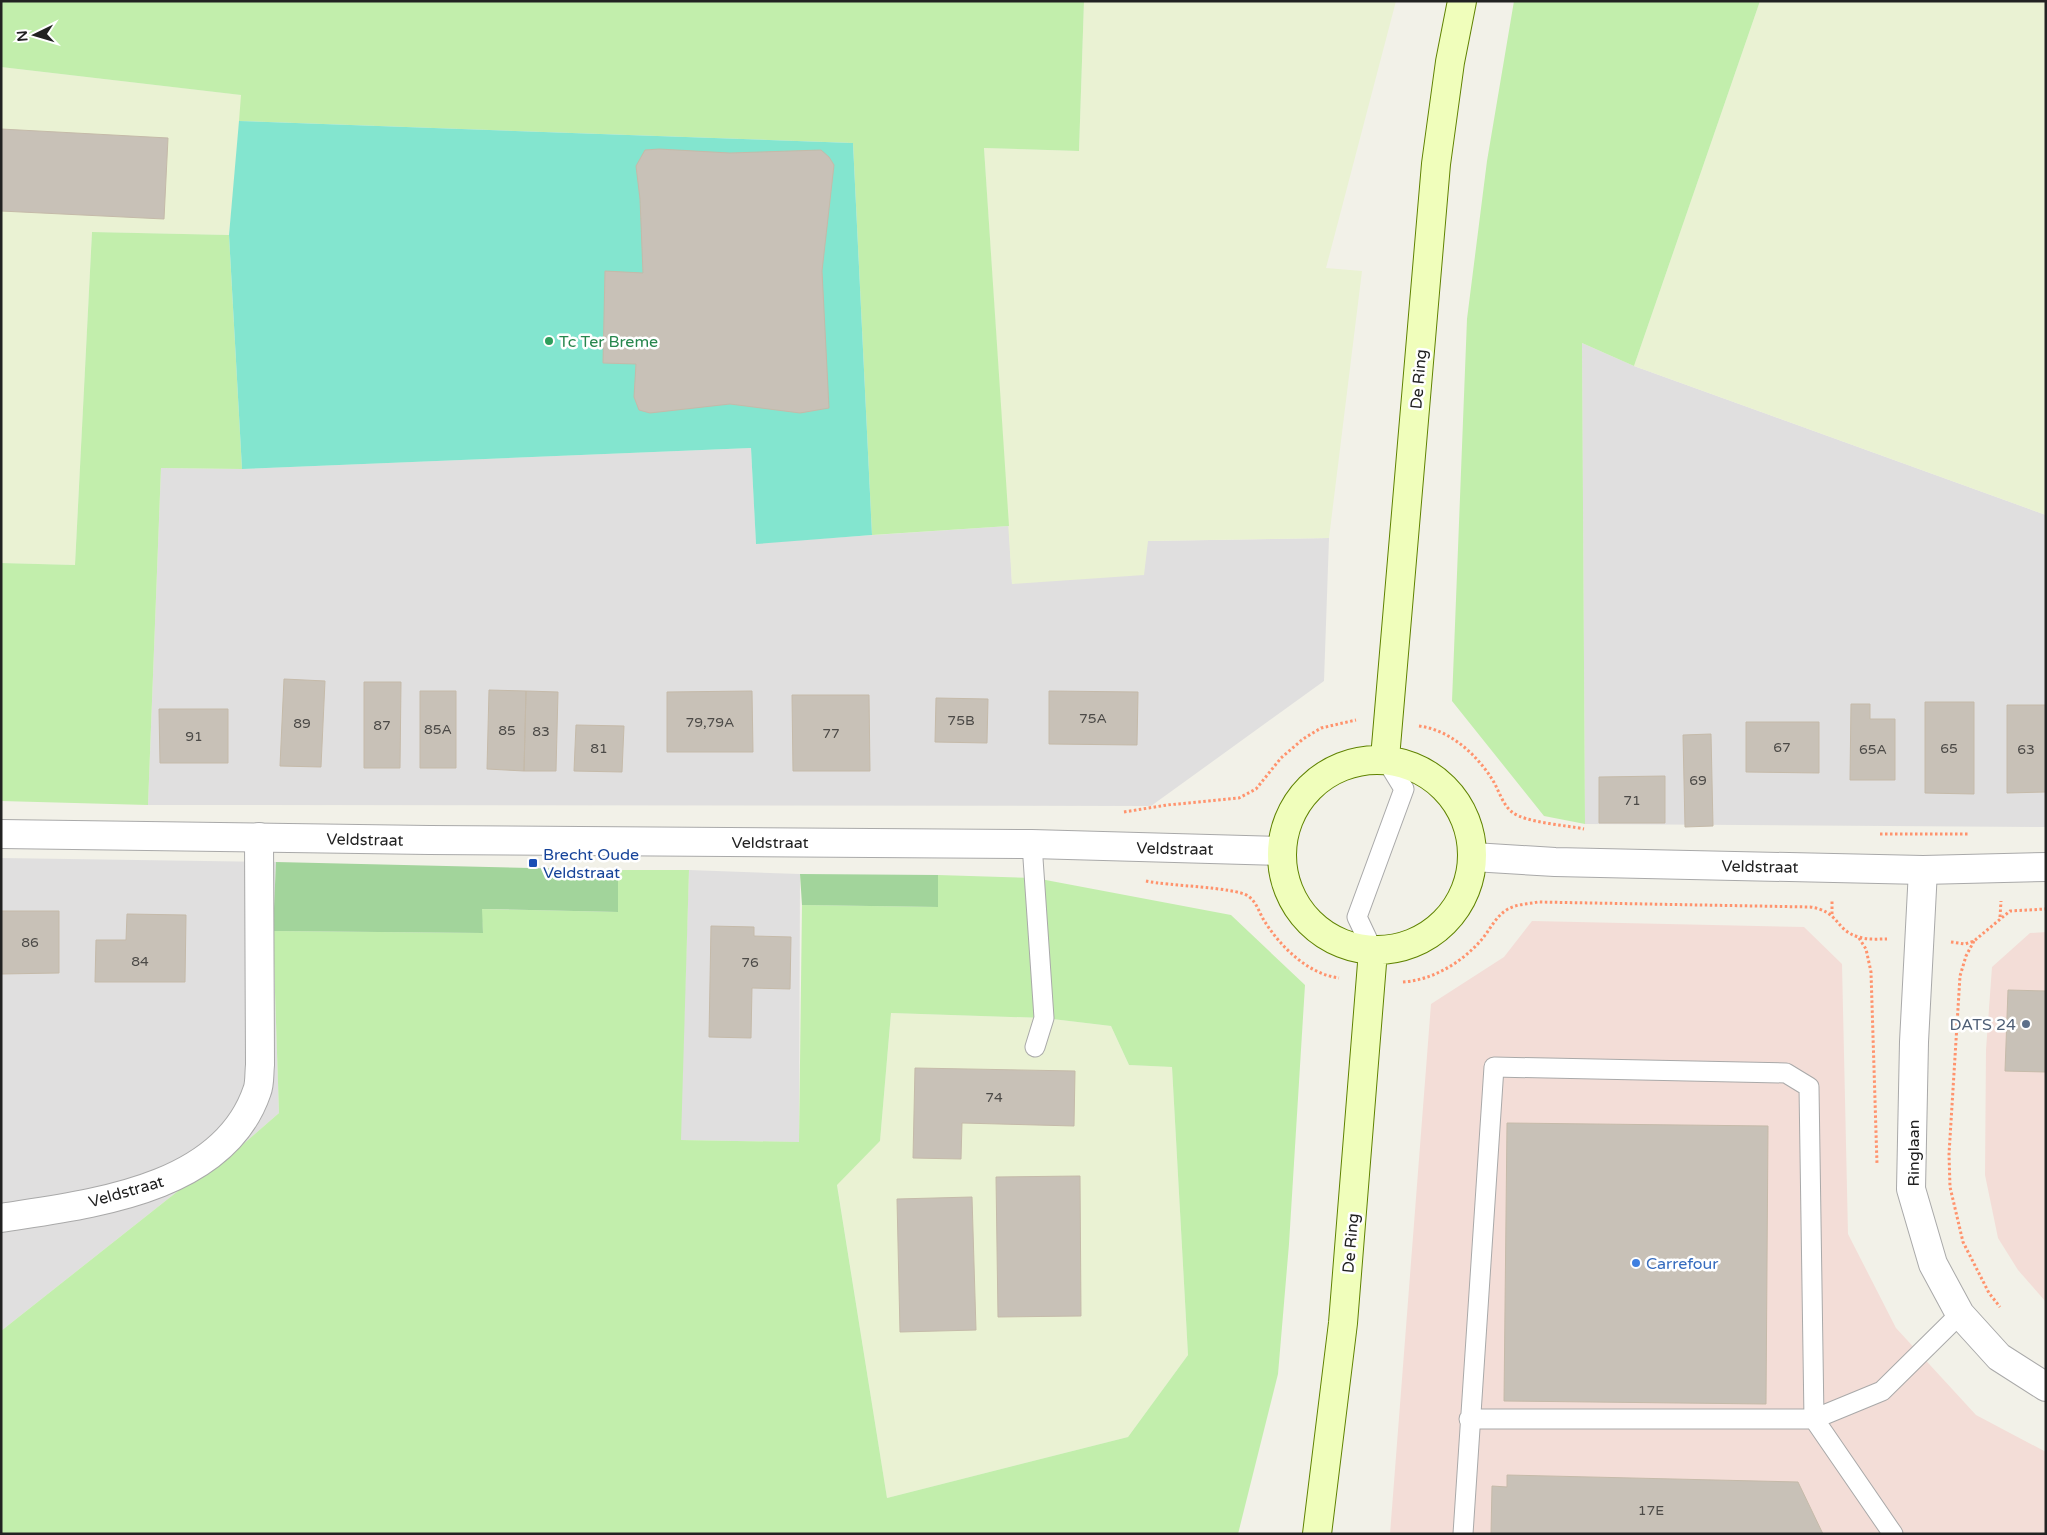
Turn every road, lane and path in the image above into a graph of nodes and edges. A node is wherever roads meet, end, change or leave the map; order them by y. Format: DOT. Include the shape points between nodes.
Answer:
graph roads {
  1 [pos="1462,1"];
  2 [pos="1388,722"];
  3 [pos="1385,758"];
  4 [pos="1120,813"];
  5 [pos="1590,830"];
  6 [pos="1,834"];
  7 [pos="1872,834"];
  8 [pos="1976,834"];
  9 [pos="259,837"];
  10 [pos="1032,844"];
  11 [pos="1281,851"];
  12 [pos="1473,857"];
  13 [pos="2046,867"];
  14 [pos="1923,870"];
  15 [pos="1140,880"];
  16 [pos="2046,909"];
  17 [pos="1919,940"];
  18 [pos="1974,941"];
  19 [pos="1372,951"];
  20 [pos="1370,981"];
  21 [pos="1035,1047"];
  22 [pos="1,1218"];
  23 [pos="1960,1314"];
  24 [pos="2006,1314"];
  25 [pos="2046,1386"];
  26 [pos="1470,1419"];
  27 [pos="1814,1419"];
  28 [pos="1317,1534"];
  29 [pos="1463,1534"];
  30 [pos="1893,1534"];
  1 -- 2 [label="main road, De Ring" via="1436,164"];
  2 -- 3 [label="main road, De Ring"];
  2 -- 4 [label="path" via="1352,720 1321,728 1292,748 1256,789 1239,798"];
  2 -- 5 [label="path" via="1431,728 1456,741 1482,764 1505,804 1517,816"];
  3 -- 11 [label="main road" via="1348,763 1322,777 1300,798 1286,824"];
  3 -- 12 [label="main road" via="1408,763 1434,778 1456,799 1469,826"];
  3 -- 19 [label="lane" via="1404,789 1357,917"];
  6 -- 9 [label="street, Veldstraat"];
  7 -- 8 [label="path"];
  9 -- 10 [label="street, Veldstraat"];
  9 -- 22 [label="street, Veldstraat" via="258,1090 233,1134 207,1158 173,1178 130,1193"];
  10 -- 11 [label="street, Veldstraat"];
  10 -- 21 [label="lane" via="1044,1018"];
  11 -- 19 [label="main road" via="1286,884 1300,911 1321,932 1347,946"];
  12 -- 14 [label="street, Veldstraat" via="1555,862"];
  12 -- 19 [label="main road" via="1468,885 1455,912 1433,933 1407,946"];
  13 -- 14 [label="street, Veldstraat"];
  14 -- 17 [label="street, Ringlaan"];
  15 -- 20 [label="path" via="1242,893 1256,903 1263,919 1283,945 1309,967 1333,977"];
  16 -- 18 [label="path" via="2010,911"];
  17 -- 18 [label="path" via="1965,944"];
  17 -- 20 [label="path" via="1859,938 1842,928 1832,914 1810,907 1538,902 1509,908 1498,916 1474,948 1426,978 1405,982"];
  17 -- 23 [label="street, Ringlaan" via="1911,1189 1933,1264"];
  18 -- 24 [label="path" via="1960,976 1949,1154 1950,1187 1963,1242 1989,1293"];
  19 -- 20 [label="main road, De Ring"];
  20 -- 28 [label="main road, De Ring" via="1343,1323"];
  23 -- 25 [label="street, Ringlaan" via="1999,1357"];
  23 -- 27 [label="lane" via="1882,1391"];
  26 -- 27 [label="lane"];
  26 -- 27 [label="lane" via="1494,1067 1786,1072 1809,1087"];
  26 -- 29 [label="lane"];
  27 -- 30 [label="lane"];
}
